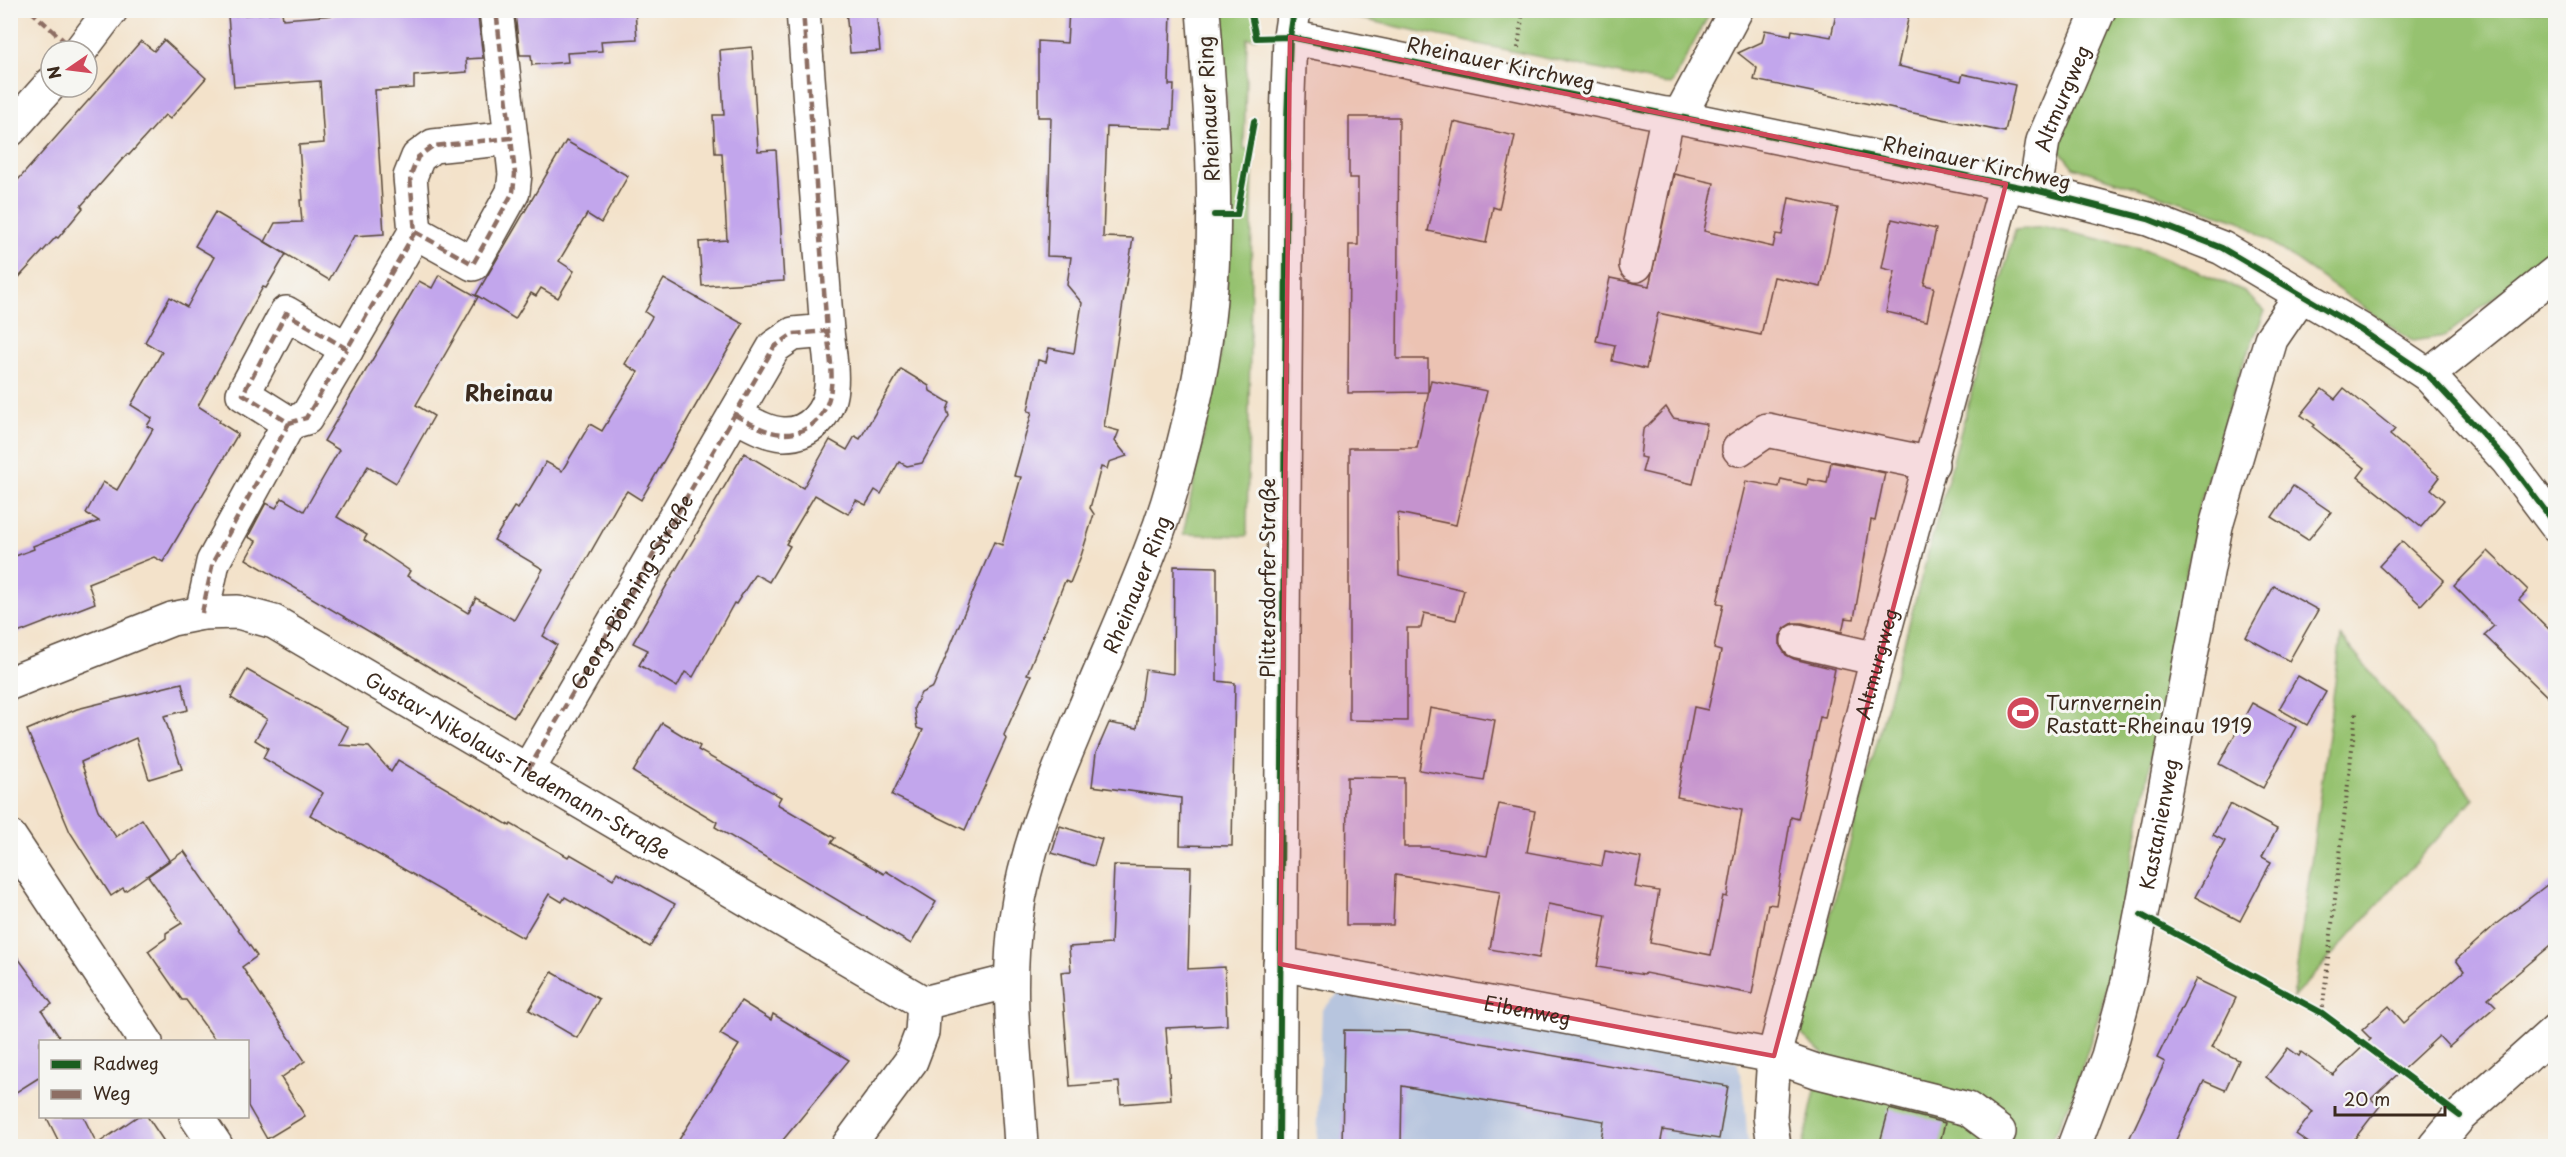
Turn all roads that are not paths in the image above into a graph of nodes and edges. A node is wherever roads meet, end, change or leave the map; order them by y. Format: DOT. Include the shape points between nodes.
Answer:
graph roads {
  1 [pos="111,10"];
  2 [pos="496,10"];
  3 [pos="803,10"];
  4 [pos="1203,10"];
  5 [pos="1736,10"];
  6 [pos="2099,10"];
  7 [pos="1292,24"];
  8 [pos="89,39"];
  9 [pos="39,97"];
  10 [pos="1673,115"];
  11 [pos="10,130"];
  12 [pos="511,138"];
  13 [pos="2021,187"];
  14 [pos="415,232"];
  15 [pos="1636,265"];
  16 [pos="2556,272"];
  17 [pos="2301,295"];
  18 [pos="827,331"];
  19 [pos="346,349"];
  20 [pos="2428,375"];
  21 [pos="735,415"];
  22 [pos="289,423"];
  23 [pos="1739,449"];
  24 [pos="1932,464"];
  25 [pos="2551,510"];
  26 [pos="202,613"];
  27 [pos="1798,641"];
  28 [pos="1877,659"];
  29 [pos="10,683"];
  30 [pos="528,770"];
  31 [pos="10,837"];
  32 [pos="1280,964"];
  33 [pos="1011,981"];
  34 [pos="924,1003"];
  35 [pos="2556,1030"];
  36 [pos="145,1040"];
  37 [pos="1774,1056"];
  38 [pos="197,1118"];
  39 [pos="1999,1131"];
  40 [pos="216,1146"];
  41 [pos="848,1146"];
  42 [pos="1021,1146"];
  43 [pos="1279,1146"];
  44 [pos="1774,1146"];
  45 [pos="2074,1146"];
  46 [pos="2435,1146"];
  1 -- 8 [label="street"];
  2 -- 12 [label="street"];
  3 -- 18 [label="street"];
  4 -- 33 [label="street, Rheinauer Ring" via="1214,215 1208,315 1196,394 1154,542 1042,810 1016,917"];
  5 -- 10 [label="street"];
  6 -- 13 [label="street, Altmurgweg"];
  7 -- 10 [label="street, Rheinauer Kirchweg"];
  7 -- 32 [label="street, Plittersdorfer Straße" via="1287,145"];
  9 -- 11 [label="street"];
  10 -- 13 [label="street, Rheinauer Kirchweg"];
  10 -- 15 [label="street"];
  12 -- 14 [label="street" via="433,146 418,157 410,177"];
  12 -- 14 [label="street" via="513,192 473,264"];
  13 -- 17 [label="street, Rheinauer Kirchweg" via="2169,227 2222,248"];
  13 -- 24 [label="street, Altmurgweg"];
  14 -- 19 [label="street"];
  16 -- 20 [label="street"];
  17 -- 20 [label="street, Rheinauer Kirchweg"];
  17 -- 45 [label="street, Kastanienweg" via="2271,339 2216,526 2128,982 2108,1056"];
  18 -- 21 [label="street, Georg-Bönning-Straße" via="793,334 774,346"];
  18 -- 21 [label="street" via="831,387 824,413 807,429 783,434 761,429"];
  19 -- 22 [label="street" via="306,418"];
  19 -- 22 [label="street" via="286,313 243,394"];
  20 -- 25 [label="street, Rheinauer Kirchweg"];
  21 -- 30 [label="street, Georg-Bönning-Straße"];
  22 -- 26 [label="street" via="213,562"];
  23 -- 24 [label="street" via="1767,430"];
  24 -- 28 [label="street, Altmurgweg"];
  26 -- 29 [label="street, Gustav-Nikolaus-Tiedemann-Straße" via="172,620"];
  26 -- 30 [label="street, Gustav-Nikolaus-Tiedemann-Straße" via="238,612 274,622"];
  27 -- 28 [label="street"];
  28 -- 37 [label="street, Altmurgweg"];
  30 -- 34 [label="street, Gustav-Nikolaus-Tiedemann-Straße"];
  31 -- 36 [label="street"];
  32 -- 37 [label="street, Eibenweg"];
  32 -- 43 [label="street, Plittersdorfer Straße"];
  33 -- 34 [label="street"];
  33 -- 42 [label="street, Rheinauer Ring"];
  34 -- 41 [label="street" via="922,1032 911,1061"];
  35 -- 46 [label="street" via="2460,1116"];
  37 -- 39 [label="street, Eibenweg" via="1819,1072 1968,1109"];
  37 -- 44 [label="street, Altmurgweg" via="1770,1117"];
  38 -- 40 [label="street"];
}
